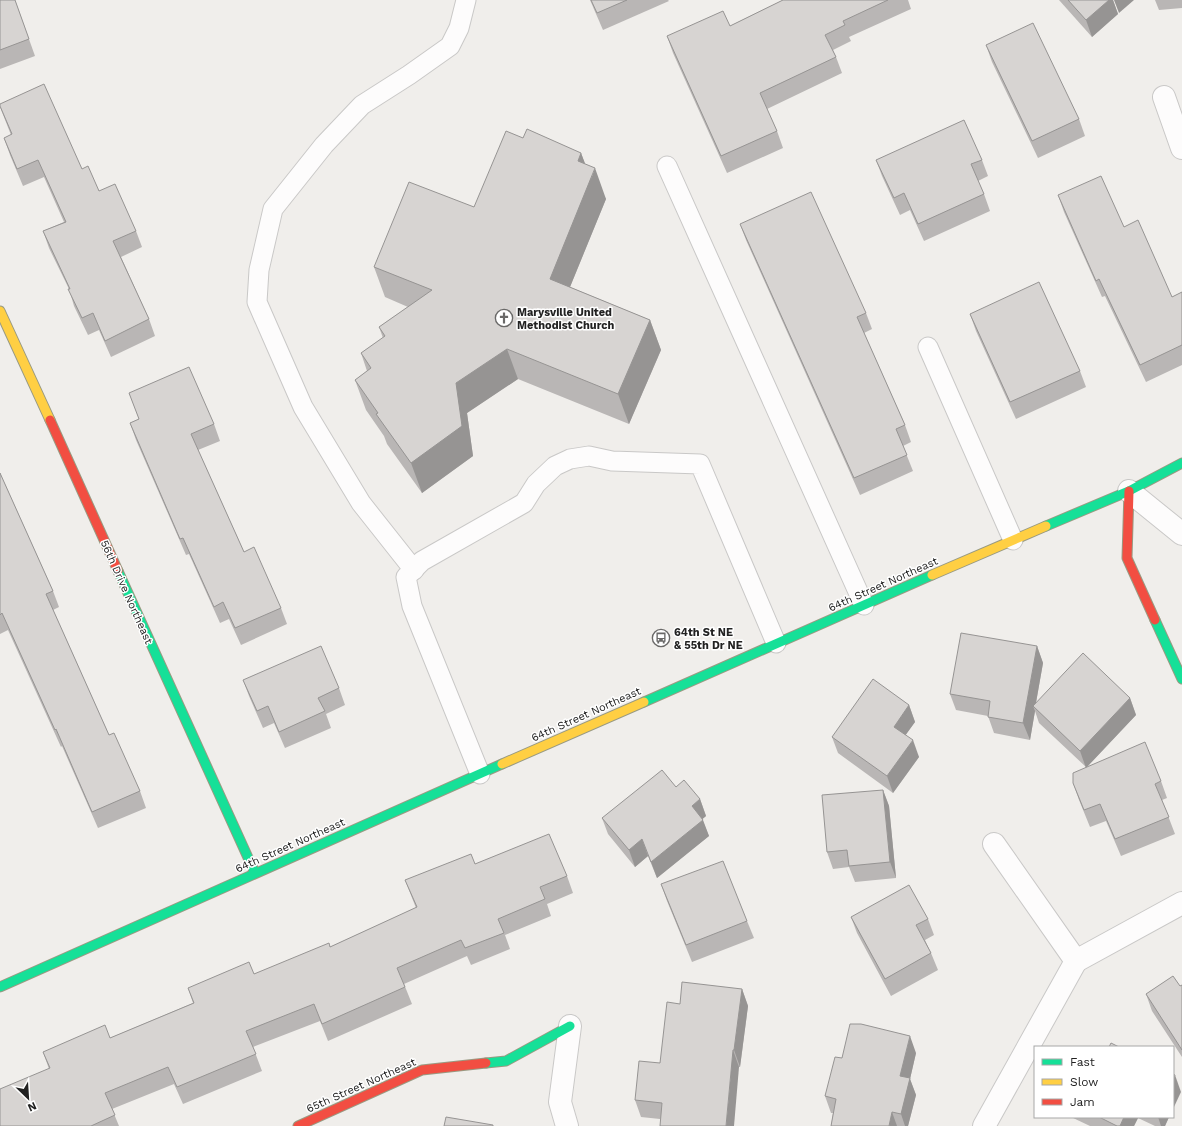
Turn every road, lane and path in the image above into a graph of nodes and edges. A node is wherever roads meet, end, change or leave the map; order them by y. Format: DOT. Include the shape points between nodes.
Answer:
graph roads {
  1 [pos="466,0"];
  2 [pos="1164,98"];
  3 [pos="1182,148"];
  4 [pos="667,166"];
  5 [pos="0,311"];
  6 [pos="928,347"];
  7 [pos="1182,463"];
  8 [pos="1129,491"];
  9 [pos="1182,534"];
  10 [pos="1013,540"];
  11 [pos="414,570"];
  12 [pos="864,605"];
  13 [pos="776,643"];
  14 [pos="1182,679"];
  15 [pos="480,774"];
  16 [pos="994,844"];
  17 [pos="255,873"];
  18 [pos="1182,903"];
  19 [pos="1076,961"];
  20 [pos="0,987"];
  21 [pos="570,1026"];
  22 [pos="298,1126"];
  23 [pos="566,1126"];
  24 [pos="984,1126"];
  1 -- 11 [label="lane" via="459,28 450,46 362,105 324,145 273,208 259,270 257,302 303,407 361,503"];
  2 -- 3 [label="street"];
  4 -- 12 [label="lane"];
  5 -- 17 [label="main road, 56th Drive Northeast"];
  6 -- 10 [label="lane"];
  7 -- 8 [label="main road, 64th Street Northeast"];
  8 -- 9 [label="street"];
  8 -- 10 [label="main road, 64th Street Northeast"];
  8 -- 14 [label="main road" via="1127,558"];
  10 -- 12 [label="main road, 64th Street Northeast"];
  11 -- 13 [label="lane" via="422,562 524,503 536,484 555,466 570,459 589,456 612,461 700,464"];
  11 -- 15 [label="lane" via="406,577 412,606"];
  12 -- 13 [label="main road, 64th Street Northeast"];
  13 -- 15 [label="main road, 64th Street Northeast"];
  15 -- 17 [label="main road, 64th Street Northeast"];
  16 -- 19 [label="street"];
  17 -- 20 [label="main road, 64th Street Northeast"];
  18 -- 19 [label="street"];
  19 -- 24 [label="street"];
  21 -- 22 [label="main road, 65th Street Northeast" via="506,1061 422,1070"];
  21 -- 23 [label="street" via="560,1102"];
}
